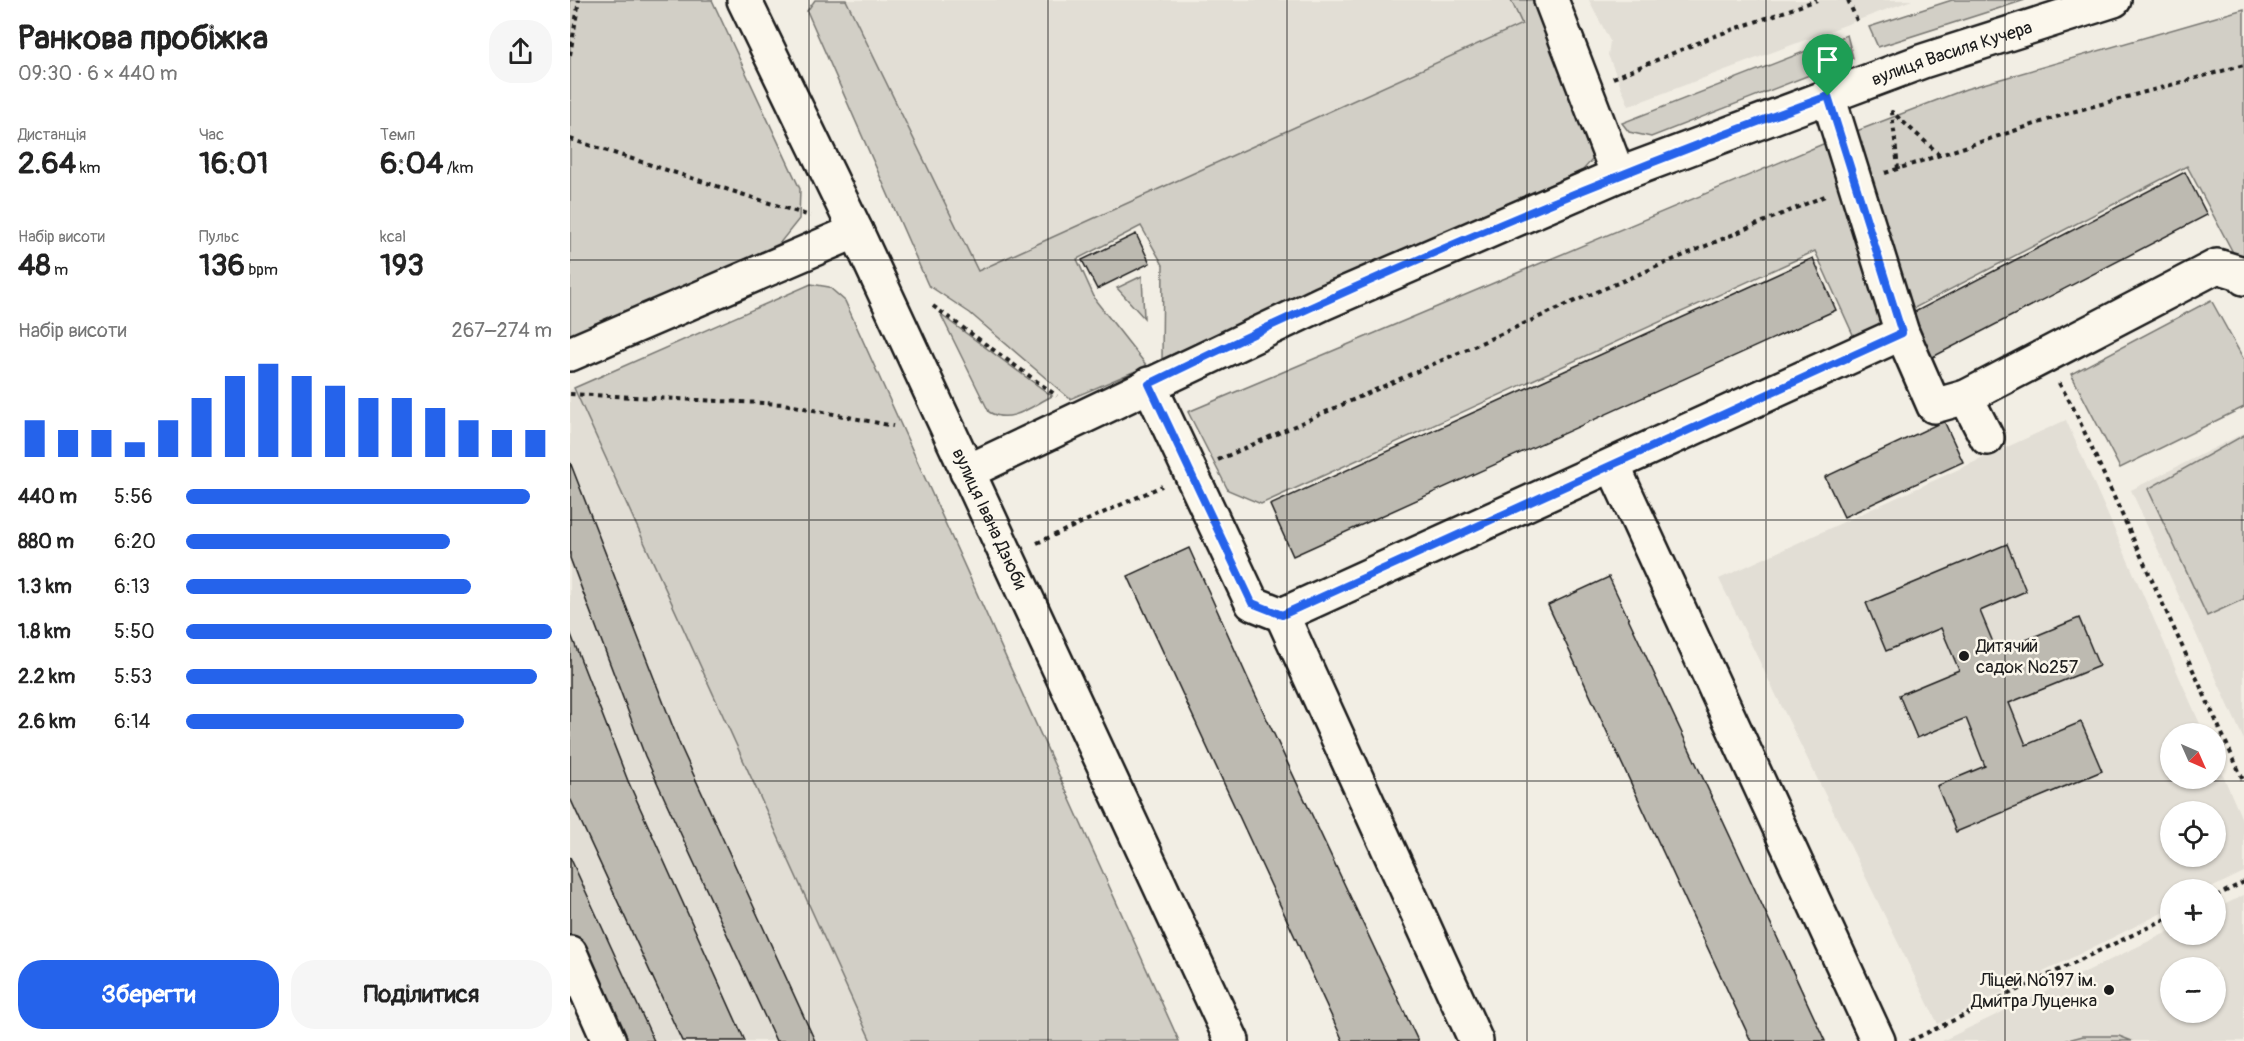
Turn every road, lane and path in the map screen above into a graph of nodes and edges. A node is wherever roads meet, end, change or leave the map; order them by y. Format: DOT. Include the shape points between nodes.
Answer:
graph roads {
  1 [pos="579,0"];
  2 [pos="744,0"];
  3 [pos="1551,0"];
  4 [pos="1817,0"];
  5 [pos="1848,0"];
  6 [pos="2114,0"];
  7 [pos="1858,22"];
  8 [pos="570,55"];
  9 [pos="2244,65"];
  10 [pos="1586,89"];
  11 [pos="1831,95"];
  12 [pos="570,138"];
  13 [pos="1940,155"];
  14 [pos="1898,169"];
  15 [pos="1618,176"];
  16 [pos="1855,183"];
  17 [pos="812,217"];
  18 [pos="856,231"];
  19 [pos="2244,279"];
  20 [pos="933,306"];
  21 [pos="1902,333"];
  22 [pos="570,354"];
  23 [pos="2045,356"];
  24 [pos="1149,384"];
  25 [pos="570,394"];
  26 [pos="1966,397"];
  27 [pos="1060,398"];
  28 [pos="893,426"];
  29 [pos="1987,438"];
  30 [pos="1613,466"];
  31 [pos="967,472"];
  32 [pos="1191,472"];
  33 [pos="1037,543"];
  34 [pos="1282,615"];
  35 [pos="2244,782"];
  36 [pos="2244,882"];
  37 [pos="2226,891"];
  38 [pos="2160,922"];
  39 [pos="570,953"];
  40 [pos="609,1041"];
  41 [pos="1232,1041"];
  42 [pos="1476,1041"];
  43 [pos="1878,1041"];
  44 [pos="1910,1041"];
  1 -- 8 [label="path"];
  2 -- 18 [label="street, вулиця Івана Дзюби"];
  3 -- 10 [label="street"];
  4 -- 10 [label="path" via="1712,37"];
  5 -- 7 [label="path"];
  6 -- 11 [label="street, вулиця Василя Кучера"];
  9 -- 13 [label="path" via="2072,112"];
  10 -- 15 [label="street"];
  11 -- 15 [label="street, вулиця Василя Кучера"];
  11 -- 16 [label="street"];
  12 -- 17 [label="path"];
  13 -- 14 [label="path"];
  13 -- 14 [label="path" via="1892,112"];
  14 -- 16 [label="path"];
  15 -- 24 [label="street, вулиця Василя Кучера" via="1323,303"];
  16 -- 21 [label="street"];
  16 -- 32 [label="path" via="1575,301"];
  18 -- 22 [label="street"];
  18 -- 31 [label="street, вулиця Івана Дзюби"];
  19 -- 23 [label="street" via="2240,273 2217,266"];
  20 -- 27 [label="path"];
  21 -- 26 [label="street" via="1934,406"];
  21 -- 30 [label="street"];
  23 -- 26 [label="street"];
  23 -- 35 [label="path" via="2073,407"];
  24 -- 31 [label="street, вулиця Василя Кучера"];
  24 -- 32 [label="street"];
  25 -- 28 [label="path" via="784,404"];
  26 -- 29 [label="street"];
  30 -- 34 [label="street"];
  30 -- 43 [label="street"];
  31 -- 41 [label="street, вулиця Івана Дзюби"];
  32 -- 33 [label="path"];
  32 -- 34 [label="street" via="1252,603"];
  34 -- 42 [label="street"];
  36 -- 37 [label="path"];
  38 -- 44 [label="path"];
  39 -- 40 [label="street"];
}
